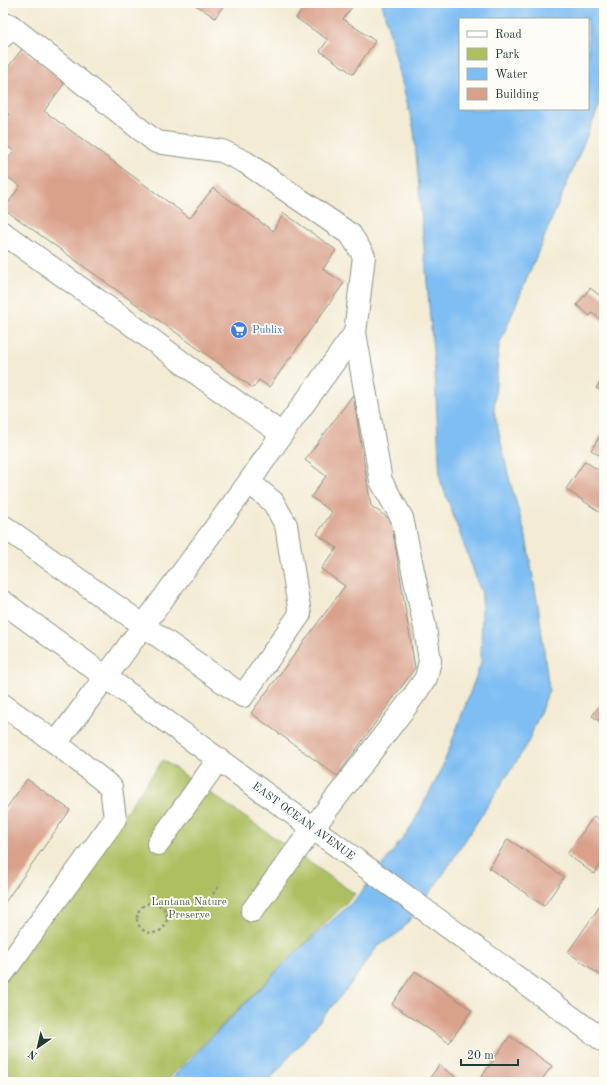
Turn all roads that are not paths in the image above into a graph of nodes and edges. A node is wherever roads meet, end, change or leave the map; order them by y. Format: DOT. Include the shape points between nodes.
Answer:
graph roads {
  1 [pos="5,26"];
  2 [pos="3,233"];
  3 [pos="355,332"];
  4 [pos="282,434"];
  5 [pos="249,482"];
  6 [pos="3,526"];
  7 [pos="3,602"];
  8 [pos="144,626"];
  9 [pos="105,678"];
  10 [pos="9,714"];
  11 [pos="56,743"];
  12 [pos="218,760"];
  13 [pos="313,828"];
  14 [pos="158,844"];
  15 [pos="252,911"];
  16 [pos="3,973"];
  17 [pos="604,1041"];
  1 -- 3 [label="main road" via="156,142 222,151 245,162 351,235 364,256"];
  2 -- 4 [label="main road"];
  3 -- 4 [label="main road"];
  3 -- 13 [label="main road" via="381,481 402,518 430,661 426,678 418,690"];
  4 -- 5 [label="main road"];
  5 -- 8 [label="main road"];
  5 -- 8 [label="main road" via="273,502 286,525 300,614 242,696"];
  6 -- 8 [label="main road"];
  7 -- 9 [label="main road, EAST OCEAN AVENUE"];
  8 -- 9 [label="main road"];
  9 -- 11 [label="main road"];
  9 -- 12 [label="main road, EAST OCEAN AVENUE"];
  10 -- 11 [label="main road"];
  11 -- 16 [label="main road" via="111,787 115,819"];
  12 -- 13 [label="main road, EAST OCEAN AVENUE"];
  12 -- 14 [label="main road"];
  13 -- 15 [label="main road"];
  13 -- 17 [label="main road, EAST OCEAN AVENUE"];
}
